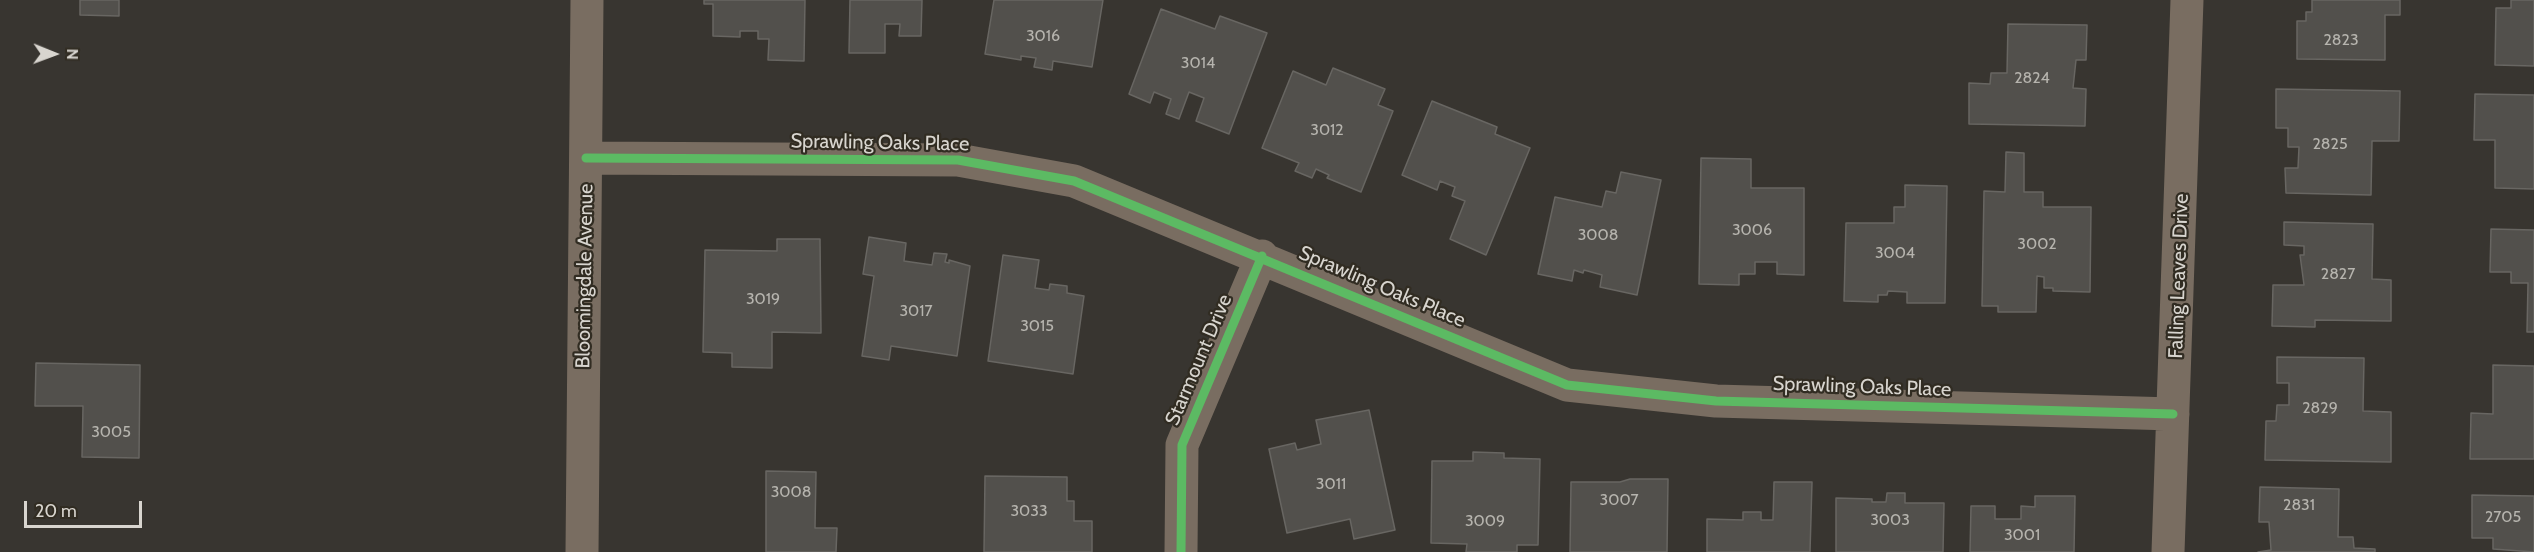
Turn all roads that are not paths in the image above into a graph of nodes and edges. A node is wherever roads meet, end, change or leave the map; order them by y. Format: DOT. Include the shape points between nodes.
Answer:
graph roads {
  1 [pos="587,0"];
  2 [pos="2187,0"];
  3 [pos="586,158"];
  4 [pos="1262,256"];
  5 [pos="2173,414"];
  6 [pos="582,552"];
  7 [pos="1181,552"];
  8 [pos="2168,552"];
  1 -- 3 [label="street, Bloomingdale Avenue"];
  2 -- 5 [label="street, Falling Leaves Drive"];
  3 -- 4 [label="street, Sprawling Oaks Place" via="958,159 1074,181"];
  3 -- 6 [label="street, Bloomingdale Avenue"];
  4 -- 5 [label="street, Sprawling Oaks Place" via="1567,385 1716,401"];
  4 -- 7 [label="street, Starmount Drive" via="1182,445"];
  5 -- 8 [label="street, Falling Leaves Drive"];
}
